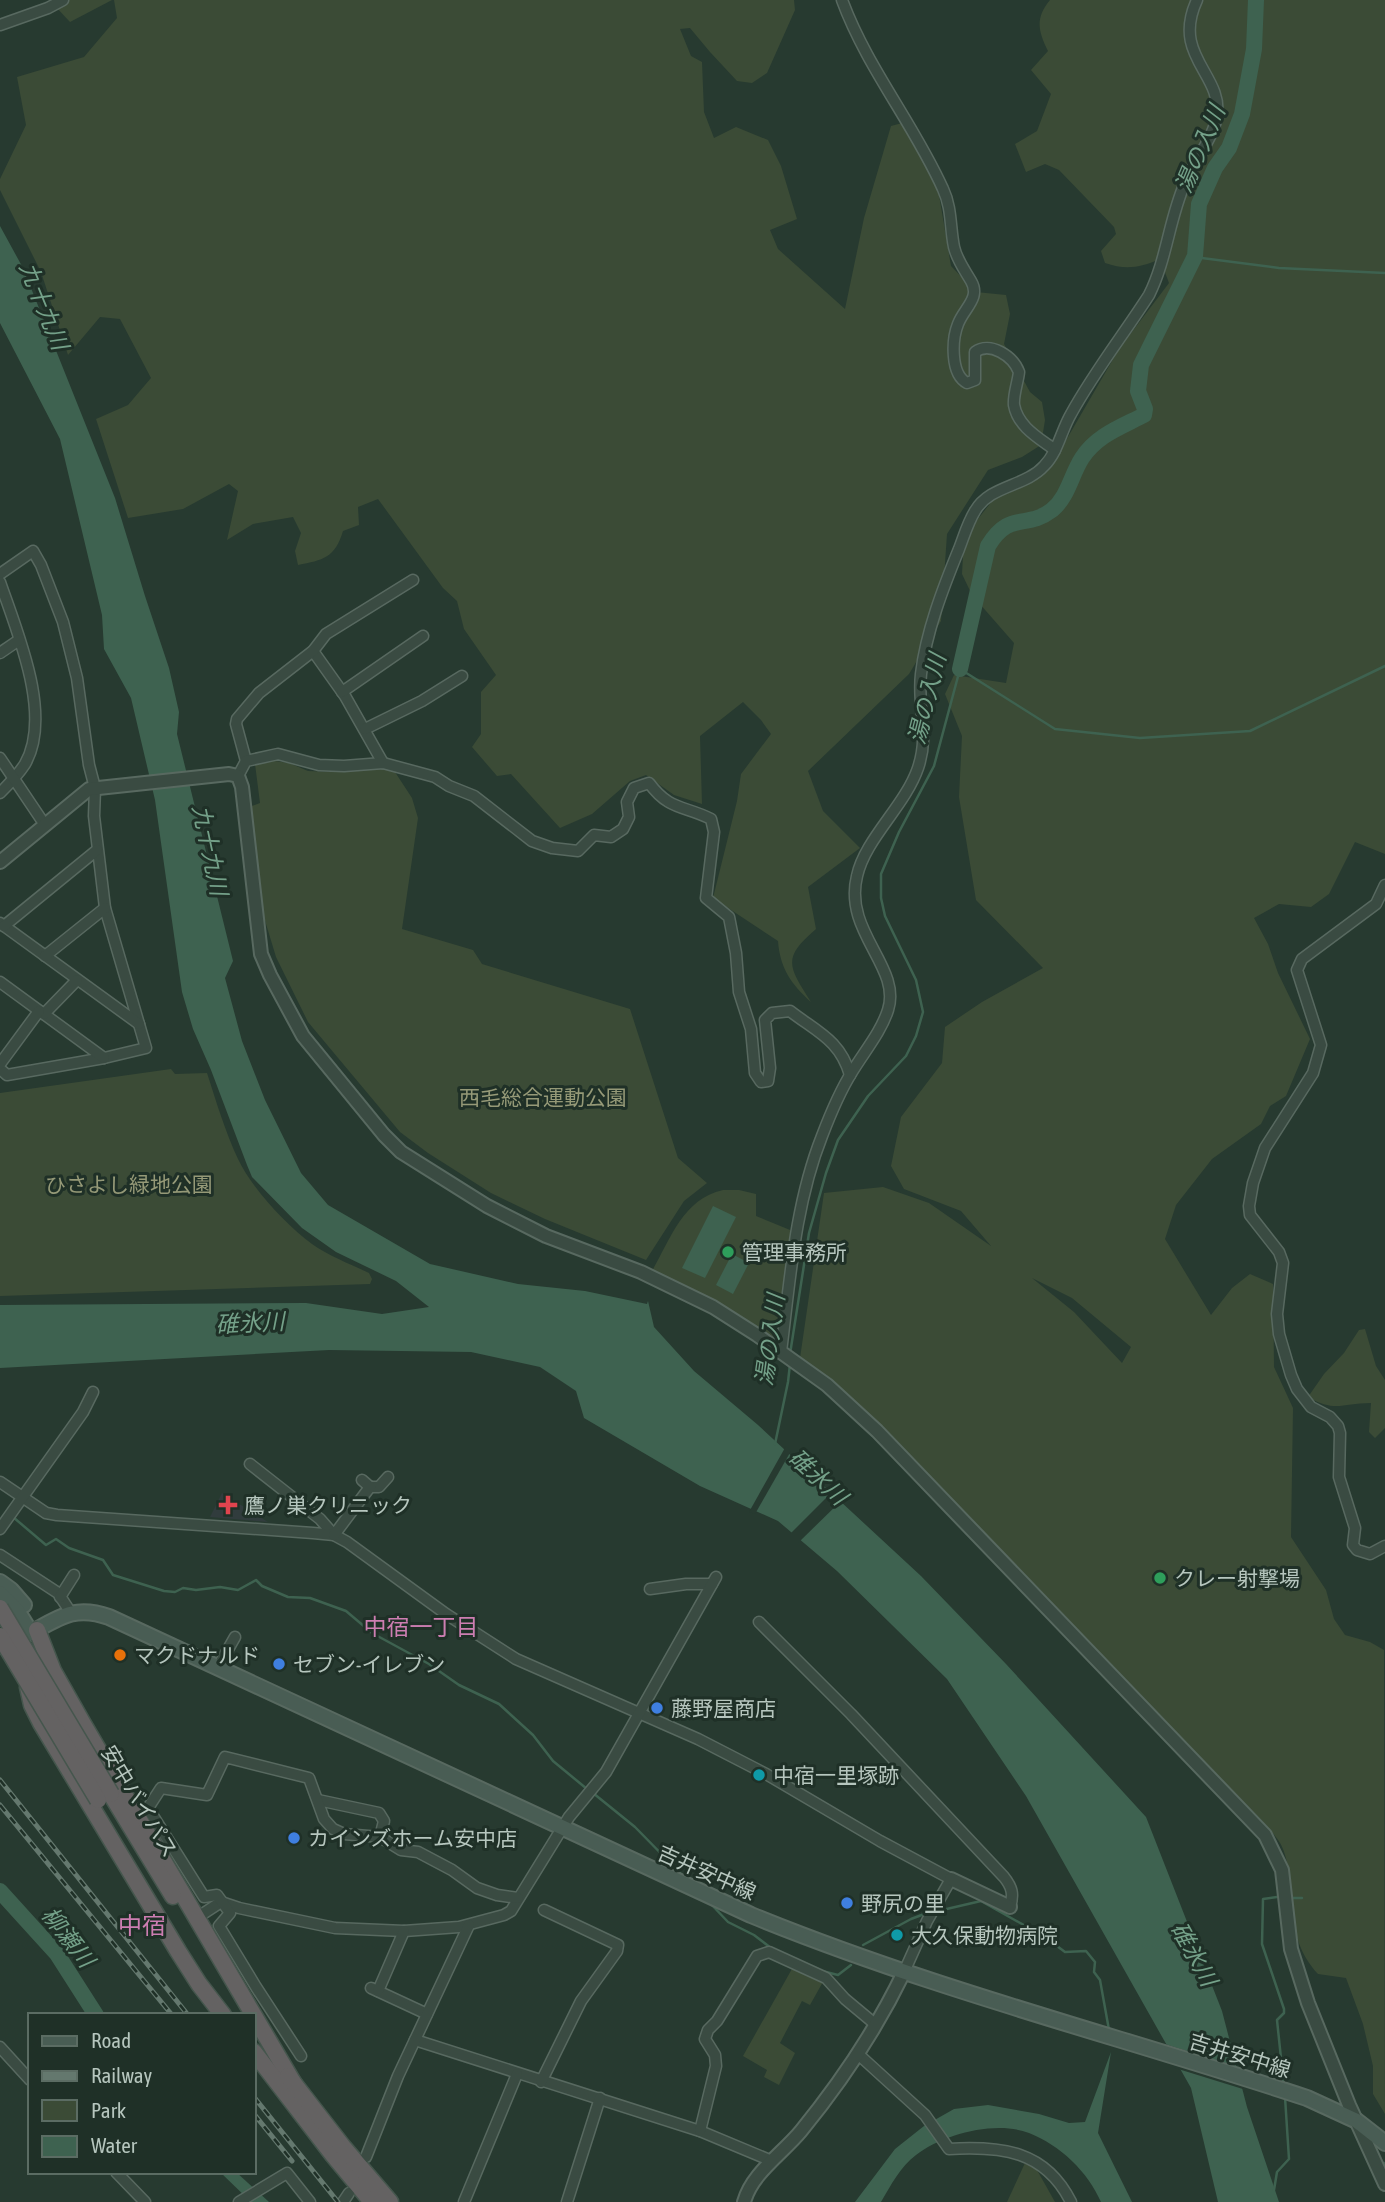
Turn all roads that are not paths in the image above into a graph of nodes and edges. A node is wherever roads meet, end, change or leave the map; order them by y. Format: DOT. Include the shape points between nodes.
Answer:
graph roads {
  1 [pos="63,0"];
  2 [pos="842,0"];
  3 [pos="1196,0"];
  4 [pos="0,26"];
  5 [pos="1055,450"];
  6 [pos="0,574"];
  7 [pos="413,580"];
  8 [pos="0,582"];
  9 [pos="424,636"];
  10 [pos="19,640"];
  11 [pos="313,651"];
  12 [pos="0,653"];
  13 [pos="462,676"];
  14 [pos="342,692"];
  15 [pos="365,729"];
  16 [pos="0,758"];
  17 [pos="246,761"];
  18 [pos="383,762"];
  19 [pos="234,775"];
  20 [pos="14,779"];
  21 [pos="100,787"];
  22 [pos="0,793"];
  23 [pos="45,825"];
  24 [pos="97,850"];
  25 [pos="0,862"];
  26 [pos="1385,886"];
  27 [pos="105,908"];
  28 [pos="2,924"];
  29 [pos="45,956"];
  30 [pos="76,980"];
  31 [pos="0,982"];
  32 [pos="42,1012"];
  33 [pos="139,1024"];
  34 [pos="104,1058"];
  35 [pos="0,1067"];
  36 [pos="850,1075"];
  37 [pos="787,1356"];
  38 [pos="93,1392"];
  39 [pos="250,1464"];
  40 [pos="388,1477"];
  41 [pos="362,1480"];
  42 [pos="0,1482"];
  43 [pos="370,1488"];
  44 [pos="23,1499"];
  45 [pos="0,1529"];
  46 [pos="334,1535"];
  47 [pos="1385,1546"];
  48 [pos="0,1555"];
  49 [pos="74,1575"];
  50 [pos="0,1583"];
  51 [pos="650,1589"];
  52 [pos="0,1593"];
  53 [pos="60,1597"];
  54 [pos="0,1608"];
  55 [pos="71,1613"];
  56 [pos="759,1622"];
  57 [pos="34,1632"];
  58 [pos="235,1637"];
  59 [pos="0,1638"];
  60 [pos="218,1667"];
  61 [pos="638,1712"];
  62 [pos="83,1724"];
  63 [pos="54,1744"];
  64 [pos="104,1797"];
  65 [pos="318,1800"];
  66 [pos="563,1827"];
  67 [pos="380,1837"];
  68 [pos="951,1878"];
  69 [pos="518,1898"];
  70 [pos="221,1902"];
  71 [pos="1010,1907"];
  72 [pos="544,1910"];
  73 [pos="198,1917"];
  74 [pos="469,1925"];
  75 [pos="404,1931"];
  76 [pos="904,1972"];
  77 [pos="222,2013"];
  78 [pos="228,2013"];
  79 [pos="244,2013"];
  80 [pos="253,2013"];
  81 [pos="427,2014"];
  82 [pos="256,2018"];
  83 [pos="875,2024"];
  84 [pos="256,2030"];
  85 [pos="415,2040"];
  86 [pos="0,2047"];
  87 [pos="858,2054"];
  88 [pos="256,2055"];
  89 [pos="301,2056"];
  90 [pos="517,2074"];
  91 [pos="28,2078"];
  92 [pos="541,2082"];
  93 [pos="294,2084"];
  94 [pos="600,2098"];
  95 [pos="1357,2121"];
  96 [pos="700,2132"];
  97 [pos="1385,2143"];
  98 [pos="366,2157"];
  99 [pos="772,2161"];
  100 [pos="118,2174"];
  101 [pos="1385,2184"];
  102 [pos="240,2201"];
  103 [pos="145,2202"];
  104 [pos="310,2202"];
  105 [pos="372,2202"];
  106 [pos="390,2202"];
  107 [pos="464,2202"];
  108 [pos="567,2202"];
  109 [pos="744,2202"];
  110 [pos="1071,2202"];
  1 -- 4 [label="street"];
  2 -- 5 [label="street" via="948,201 954,245 974,287 972,302 956,333 960,377 967,383 975,380 975,352 979,349 990,347 1014,362 1019,372 1014,405 1018,416"];
  3 -- 5 [label="street" via="1189,30 1191,45 1214,91 1217,117 1185,183 1150,295 1069,416"];
  5 -- 36 [label="street" via="1039,471 996,491 974,511 932,626 921,671 925,737 918,769 856,878 857,914 891,990 888,1011"];
  6 -- 21 [label="street" via="33,551 41,565 63,622 89,765"];
  7 -- 11 [label="street" via="337,626"];
  8 -- 10 [label="street"];
  9 -- 14 [label="street"];
  10 -- 12 [label="street"];
  10 -- 20 [label="street" via="36,721 32,748"];
  11 -- 14 [label="street"];
  11 -- 17 [label="street" via="259,692 237,719"];
  13 -- 15 [label="street"];
  14 -- 15 [label="street"];
  15 -- 18 [label="street"];
  16 -- 20 [label="street"];
  17 -- 18 [label="street" via="278,754 319,765"];
  17 -- 19 [label="street"];
  18 -- 36 [label="street" via="435,777 474,796 532,841 552,848 578,851 594,835 611,837 623,829 629,817 626,802 634,788 649,783 661,799 711,819 714,832 706,898 729,917 755,1073 761,1082 768,1081 765,1020 772,1013 790,1011 831,1041 844,1056"];
  19 -- 21 [label="street"];
  19 -- 37 [label="street" via="242,787 261,954 303,1036 384,1135 401,1152 488,1206 546,1236 645,1274 713,1307"];
  20 -- 22 [label="street"];
  20 -- 23 [label="street"];
  21 -- 23 [label="street" via="82,794"];
  21 -- 24 [label="street" via="94,816"];
  23 -- 25 [label="street"];
  24 -- 27 [label="street"];
  24 -- 28 [label="street"];
  26 -- 47 [label="street" via="1376,904 1302,959 1297,971 1321,1045 1313,1073 1265,1148 1249,1206 1250,1215 1283,1263 1277,1314 1291,1376 1311,1407 1338,1426 1339,1477 1355,1528 1353,1545 1370,1554"];
  27 -- 29 [label="street"];
  27 -- 33 [label="street"];
  28 -- 29 [label="street"];
  29 -- 30 [label="street"];
  30 -- 32 [label="street"];
  30 -- 33 [label="street"];
  31 -- 32 [label="street"];
  32 -- 34 [label="street"];
  32 -- 35 [label="street"];
  33 -- 34 [label="street" via="146,1048"];
  34 -- 35 [label="street" via="7,1075"];
  36 -- 37 [label="street" via="804,1190"];
  37 -- 95 [label="street" via="840,1396 877,1432 1265,1835 1282,1870 1295,1963"];
  38 -- 44 [label="street"];
  39 -- 46 [label="street"];
  40 -- 43 [label="street" via="379,1487"];
  41 -- 43 [label="street"];
  42 -- 44 [label="street"];
  43 -- 46 [label="street"];
  44 -- 45 [label="street"];
  44 -- 46 [label="street" via="57,1515"];
  46 -- 61 [label="street" via="502,1651"];
  48 -- 53 [label="street"];
  49 -- 53 [label="street"];
  50 -- 57 [label="main road" via="23,1604"];
  51 -- 61 [label="street" via="714,1581"];
  52 -- 57 [label="main road"];
  53 -- 55 [label="street"];
  54 -- 64 [label="highway, 安中バイパス, bridge"];
  55 -- 57 [label="main road"];
  55 -- 60 [label="main road, 吉井安中線" via="109,1617"];
  56 -- 71 [label="street" via="1004,1877 1012,1890"];
  57 -- 59 [label="street"];
  57 -- 62 [label="highway"];
  57 -- 63 [label="highway" via="28,1693"];
  58 -- 60 [label="street"];
  59 -- 64 [label="highway, 安中バイパス, bridge"];
  60 -- 66 [label="main road, 吉井安中線"];
  61 -- 66 [label="street" via="606,1772"];
  61 -- 68 [label="street" via="766,1774"];
  62 -- 63 [label="highway"];
  62 -- 73 [label="highway"];
  63 -- 77 [label="highway" via="177,1951"];
  64 -- 78 [label="highway, 安中バイパス"];
  64 -- 79 [label="highway, 安中バイパス"];
  65 -- 67 [label="street" via="324,1819 334,1829"];
  65 -- 67 [label="street" via="379,1813 384,1821"];
  65 -- 70 [label="street" via="309,1778 225,1758 207,1795 161,1788 148,1808 204,1897 217,1895"];
  66 -- 69 [label="street"];
  66 -- 76 [label="main road, 吉井安中線" via="751,1915"];
  67 -- 69 [label="street" via="401,1850 418,1852 477,1888"];
  68 -- 71 [label="street"];
  68 -- 76 [label="street"];
  69 -- 74 [label="street" via="504,1915"];
  70 -- 73 [label="street"];
  70 -- 75 [label="street" via="335,1928"];
  70 -- 89 [label="street" via="230,1913 219,1926"];
  72 -- 92 [label="street" via="618,1945 580,2001"];
  73 -- 80 [label="highway"];
  74 -- 75 [label="street"];
  74 -- 81 [label="street"];
  75 -- 81 [label="street" via="374,1989"];
  76 -- 83 [label="street"];
  76 -- 95 [label="main road, 吉井安中線" via="1307,2098"];
  81 -- 85 [label="street"];
  82 -- 93 [label="highway"];
  83 -- 87 [label="street"];
  83 -- 96 [label="street" via="826,1978 769,1952 757,1956 705,2039 716,2066"];
  84 -- 93 [label="highway"];
  85 -- 90 [label="street"];
  85 -- 98 [label="street"];
  86 -- 91 [label="street"];
  87 -- 99 [label="street" via="800,2132"];
  87 -- 110 [label="street" via="925,2118 949,2149 991,2148 1025,2156 1052,2175"];
  88 -- 105 [label="highway"];
  90 -- 92 [label="street"];
  90 -- 107 [label="street"];
  92 -- 94 [label="street"];
  93 -- 106 [label="highway"];
  94 -- 96 [label="street"];
  94 -- 108 [label="street"];
  95 -- 97 [label="main road, 吉井安中線"];
  95 -- 101 [label="street"];
  96 -- 99 [label="street"];
  99 -- 109 [label="street" via="747,2188"];
  100 -- 103 [label="street"];
  102 -- 104 [label="street" via="287,2173"];
}
